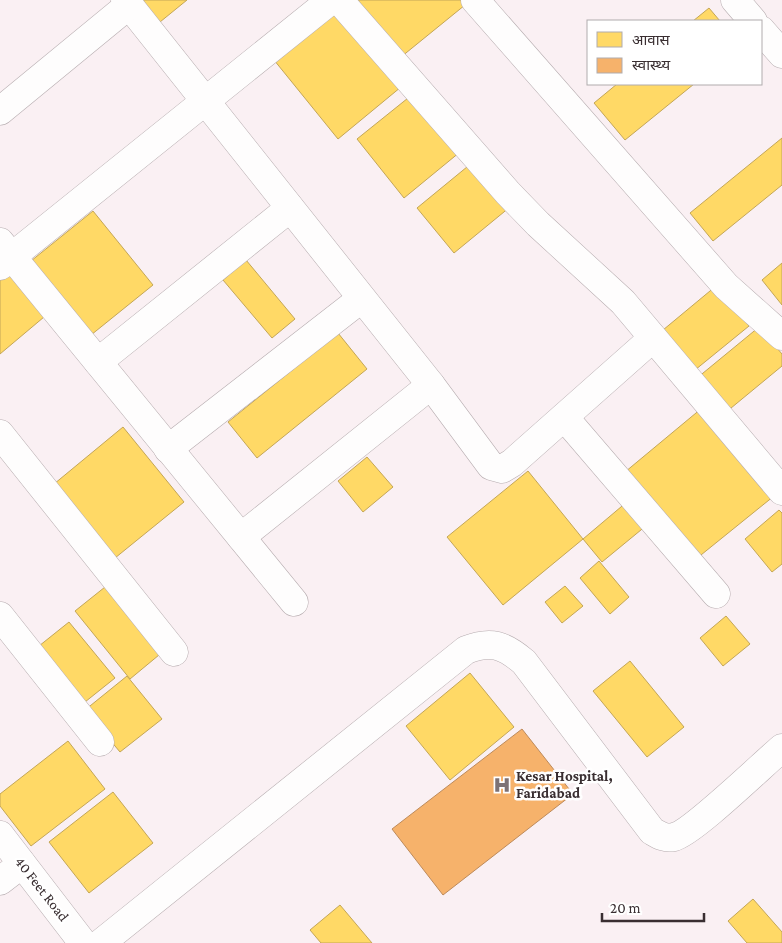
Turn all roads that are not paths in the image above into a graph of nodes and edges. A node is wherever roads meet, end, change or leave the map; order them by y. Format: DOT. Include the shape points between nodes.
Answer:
graph roads {
  1 [pos="331,0"];
  2 [pos="339,0"];
  3 [pos="475,0"];
  4 [pos="735,0"];
  5 [pos="127,3"];
  6 [pos="752,20"];
  7 [pos="762,31"];
  8 [pos="782,54"];
  9 [pos="206,102"];
  10 [pos="0,111"];
  11 [pos="290,208"];
  12 [pos="4,255"];
  13 [pos="362,298"];
  14 [pos="782,336"];
  15 [pos="653,338"];
  16 [pos="98,362"];
  17 [pos="431,385"];
  18 [pos="565,418"];
  19 [pos="0,434"];
  20 [pos="168,448"];
  21 [pos="782,491"];
  22 [pos="241,537"];
  23 [pos="716,594"];
  24 [pos="294,602"];
  25 [pos="0,616"];
  26 [pos="174,652"];
  27 [pos="100,742"];
  28 [pos="782,748"];
  29 [pos="0,835"];
  30 [pos="22,864"];
  31 [pos="0,881"];
  32 [pos="83,943"];
  33 [pos="100,943"];
  1 -- 9 [label="street"];
  2 -- 15 [label="street" via="508,193 623,302"];
  3 -- 14 [label="street" via="726,286"];
  4 -- 6 [label="street"];
  5 -- 9 [label="street"];
  5 -- 10 [label="street"];
  7 -- 8 [label="street"];
  9 -- 11 [label="street"];
  9 -- 12 [label="street"];
  11 -- 13 [label="street"];
  11 -- 16 [label="street"];
  12 -- 16 [label="street"];
  13 -- 17 [label="street"];
  13 -- 20 [label="street"];
  15 -- 18 [label="street"];
  15 -- 21 [label="street"];
  16 -- 20 [label="street"];
  17 -- 18 [label="street" via="496,469 512,463"];
  17 -- 22 [label="street"];
  18 -- 23 [label="street"];
  19 -- 26 [label="street"];
  20 -- 22 [label="street"];
  22 -- 24 [label="street"];
  25 -- 27 [label="street"];
  28 -- 33 [label="street" via="695,824 675,837 665,838 652,831 524,662 496,645 481,644 466,650"];
  29 -- 30 [label="street, 40 Feet Road"];
  30 -- 31 [label="street"];
  30 -- 32 [label="street, 40 Feet Road"];
}
